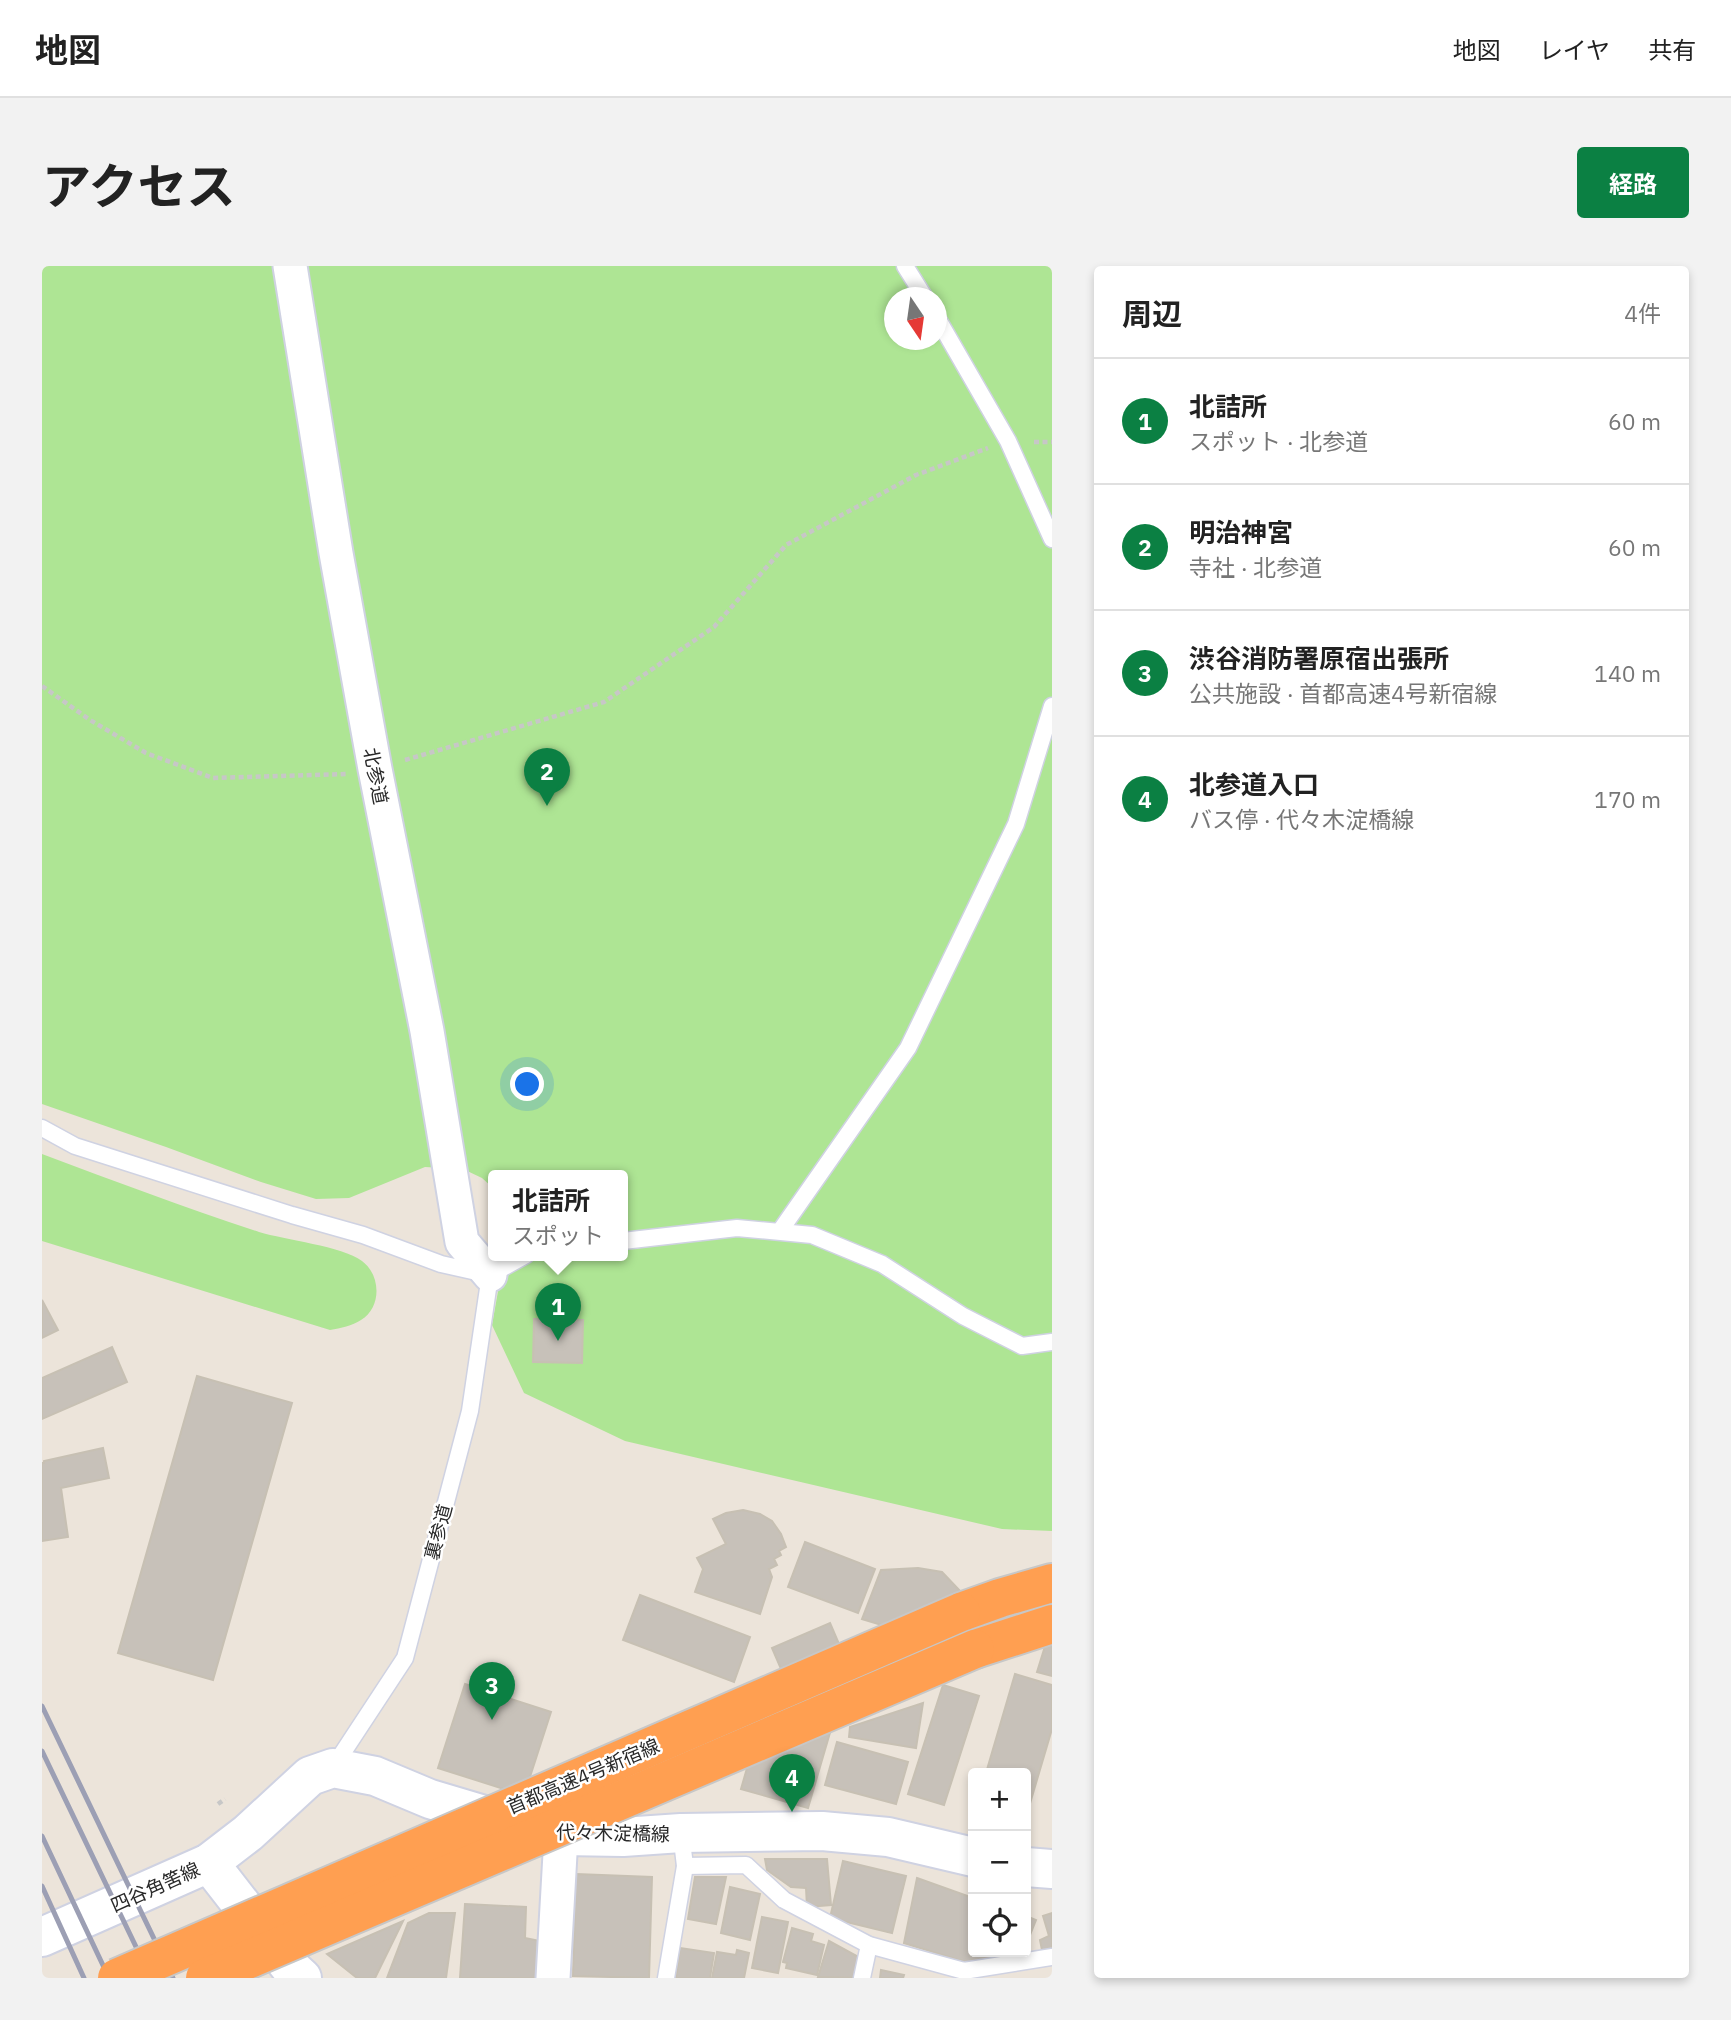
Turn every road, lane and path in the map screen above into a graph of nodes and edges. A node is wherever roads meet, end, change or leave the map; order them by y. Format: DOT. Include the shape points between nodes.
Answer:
graph roads {
  1 [pos="290,266"];
  2 [pos="905,266"];
  3 [pos="918,287"];
  4 [pos="947,335"];
  5 [pos="1008,441"];
  6 [pos="1052,442"];
  7 [pos="1052,539"];
  8 [pos="42,686"];
  9 [pos="1052,705"];
  10 [pos="375,769"];
  11 [pos="42,1128"];
  12 [pos="780,1231"];
  13 [pos="628,1240"];
  14 [pos="515,1261"];
  15 [pos="490,1275"];
  16 [pos="1052,1342"];
  17 [pos="1052,1583"];
  18 [pos="1052,1624"];
  19 [pos="333,1768"];
  20 [pos="225,1799"];
  21 [pos="218,1804"];
  22 [pos="561,1836"];
  23 [pos="683,1850"];
  24 [pos="968,1856"];
  25 [pos="209,1863"];
  26 [pos="1031,1867"];
  27 [pos="1052,1869"];
  28 [pos="42,1937"];
  29 [pos="869,1945"];
  30 [pos="1052,1957"];
  31 [pos="291,1974"];
  32 [pos="117,1978"];
  33 [pos="205,1978"];
  34 [pos="553,1978"];
  35 [pos="666,1978"];
  36 [pos="862,1978"];
  1 -- 10 [label="street, 北参道"];
  2 -- 3 [label="lane"];
  4 -- 5 [label="lane"];
  5 -- 6 [label="path"];
  5 -- 7 [label="lane"];
  5 -- 10 [label="path" via="916,475 786,545 713,627 604,702"];
  8 -- 10 [label="path" via="146,753 213,778 350,774"];
  9 -- 12 [label="lane" via="1016,824 908,1048"];
  10 -- 15 [label="street, 北参道" via="427,1031 462,1241"];
  11 -- 15 [label="lane" via="75,1146 363,1235 441,1264"];
  12 -- 13 [label="lane" via="737,1228"];
  12 -- 16 [label="lane" via="812,1235 882,1265 963,1316 1022,1346"];
  14 -- 15 [label="lane"];
  15 -- 19 [label="lane, 裏参道" via="470,1411 405,1658"];
  17 -- 32 [label="highway, 首都高速4号新宿線, bridge" via="961,1612"];
  18 -- 33 [label="highway, 首都高速4号新宿線, bridge" via="975,1649"];
  19 -- 22 [label="street, 代々木淀橋線" via="375,1776 430,1799"];
  19 -- 25 [label="street" via="310,1776"];
  20 -- 21 [label="path"];
  22 -- 23 [label="street, 代々木淀橋線" via="623,1837"];
  22 -- 34 [label="street"];
  23 -- 24 [label="street, 代々木淀橋線" via="822,1831 888,1837"];
  23 -- 29 [label="lane" via="746,1865 784,1900"];
  23 -- 35 [label="lane"];
  25 -- 28 [label="street, 四谷角筈線"];
  25 -- 31 [label="street, 四谷角筈線"];
  26 -- 27 [label="street"];
  29 -- 30 [label="lane" via="964,1971"];
  29 -- 36 [label="lane"];
}
